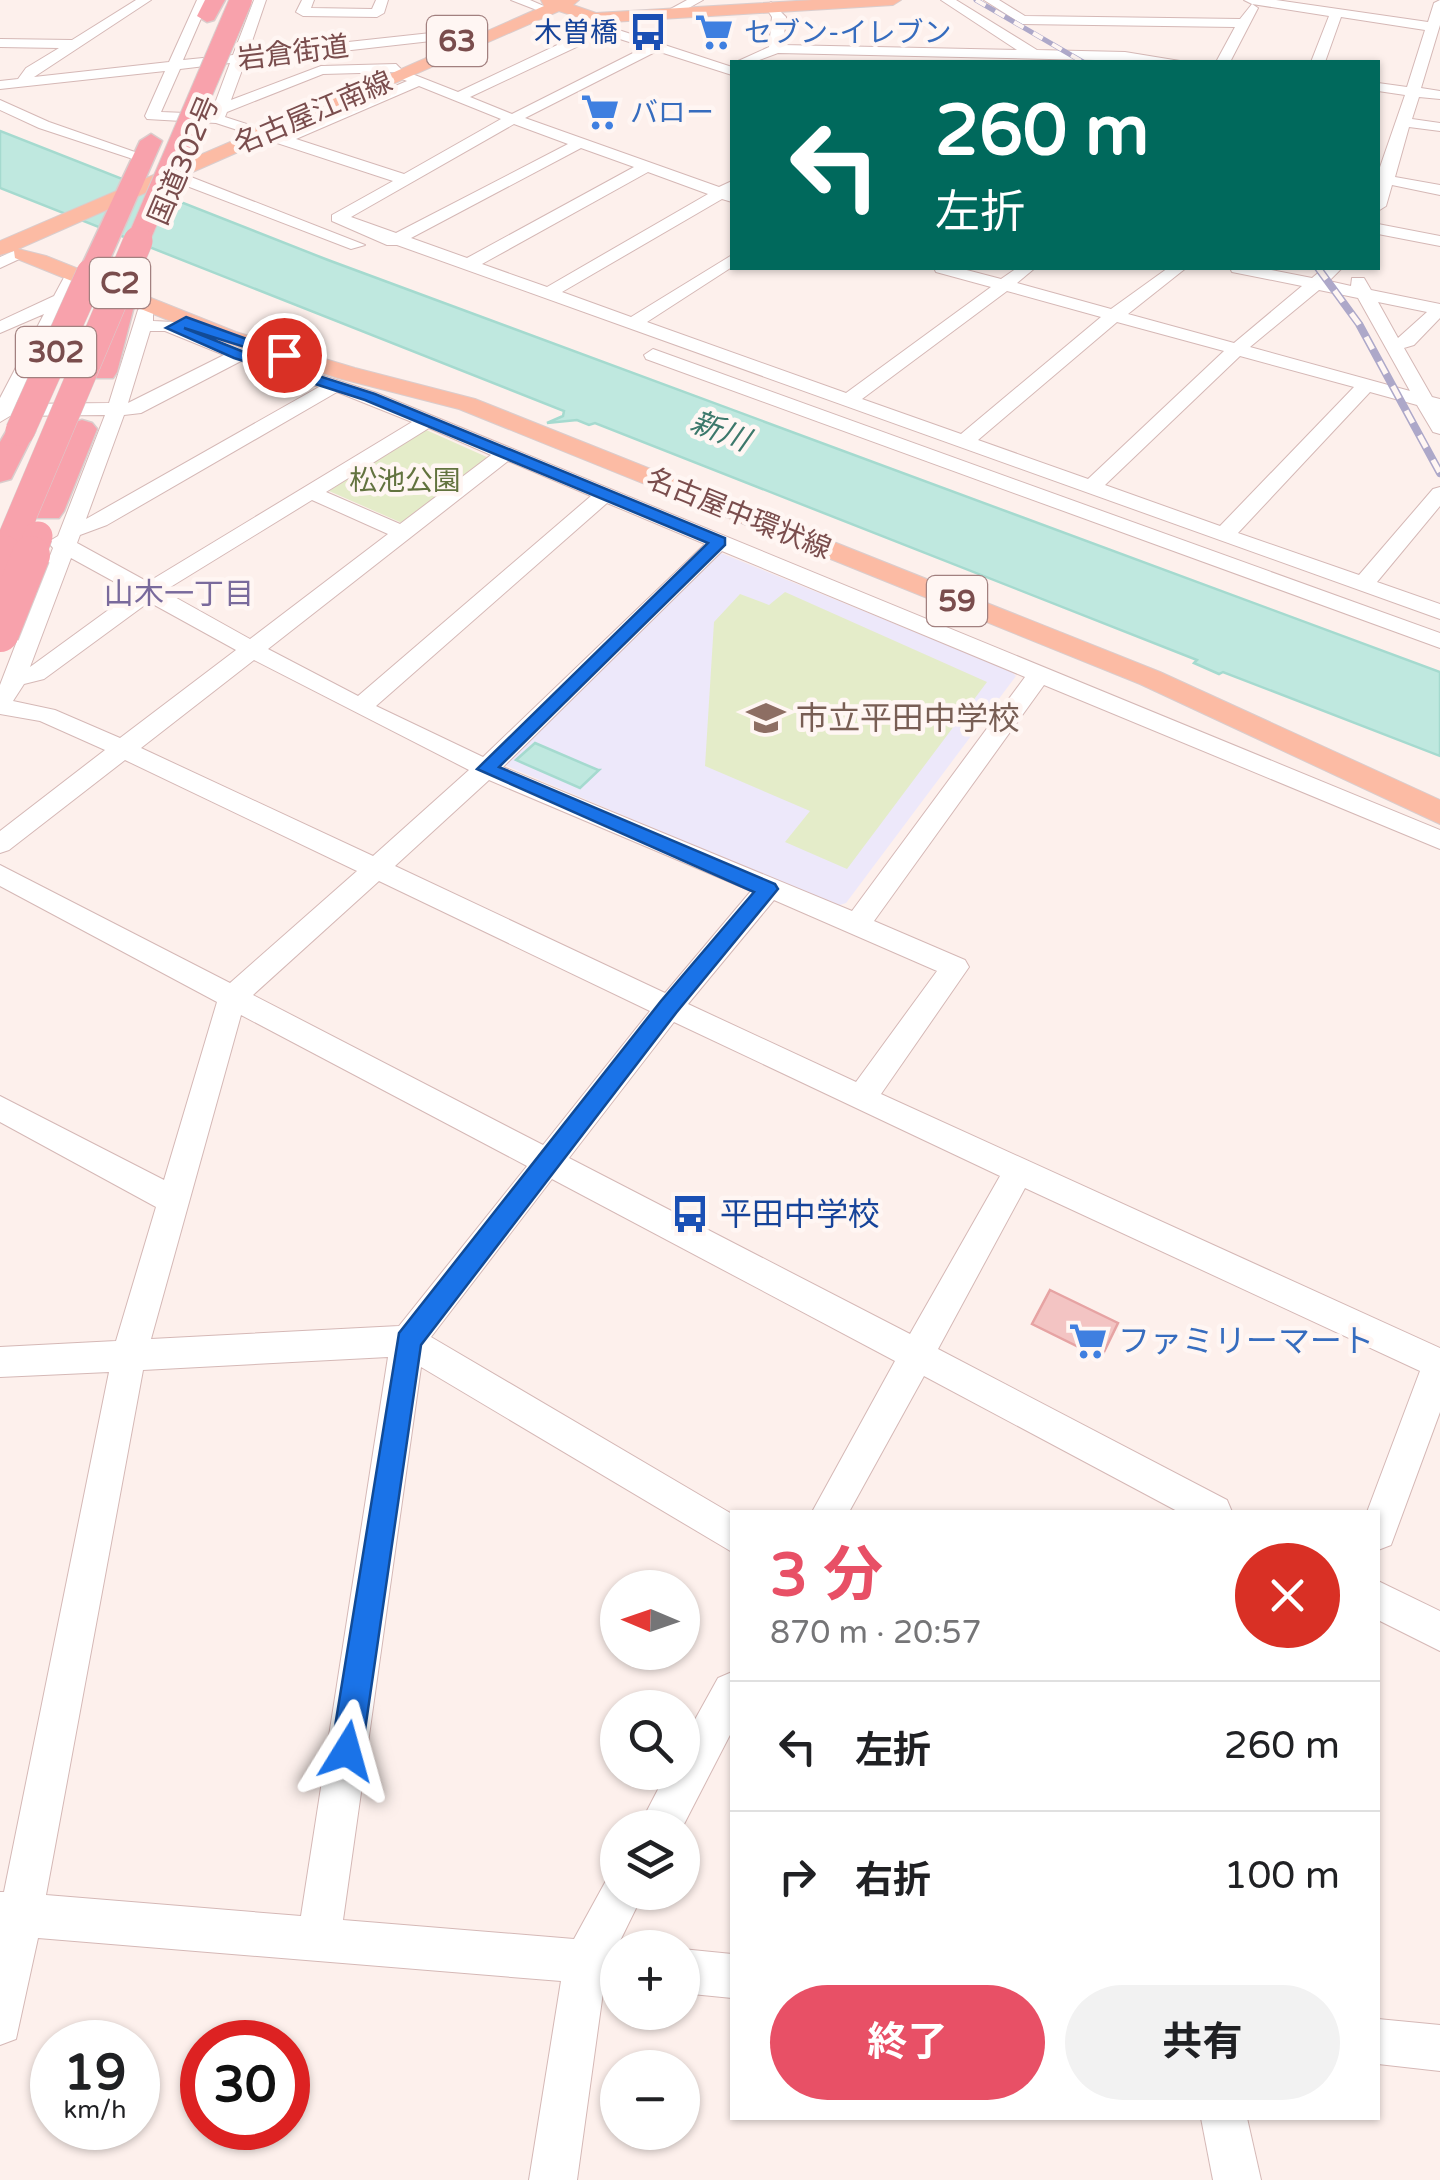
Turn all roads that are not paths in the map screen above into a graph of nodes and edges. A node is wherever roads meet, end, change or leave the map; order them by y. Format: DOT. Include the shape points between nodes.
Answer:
graph roads {
  1 [pos="145,0"];
  2 [pos="260,0"];
  3 [pos="308,0"];
  4 [pos="382,0"];
  5 [pos="518,0"];
  6 [pos="696,0"];
  7 [pos="894,0"];
  8 [pos="947,0"];
  9 [pos="990,0"];
  10 [pos="1252,1"];
  11 [pos="1440,3"];
  12 [pos="226,4"];
  13 [pos="551,4"];
  14 [pos="772,6"];
  15 [pos="673,12"];
  16 [pos="1336,13"];
  17 [pos="1118,22"];
  18 [pos="593,23"];
  19 [pos="1244,23"];
  20 [pos="1432,27"];
  21 [pos="466,37"];
  22 [pos="0,43"];
  23 [pos="78,44"];
  24 [pos="657,46"];
  25 [pos="776,49"];
  26 [pos="852,50"];
  27 [pos="239,58"];
  28 [pos="1028,58"];
  29 [pos="1123,59"];
  30 [pos="748,60"];
  31 [pos="886,60"];
  32 [pos="1224,60"];
  33 [pos="1319,60"];
  34 [pos="173,66"];
  35 [pos="730,67"];
  36 [pos="730,67"];
  37 [pos="405,74"];
  38 [pos="22,82"];
  39 [pos="0,85"];
  40 [pos="1380,88"];
  41 [pos="1413,92"];
  42 [pos="1440,95"];
  43 [pos="458,97"];
  44 [pos="0,104"];
  45 [pos="219,114"];
  46 [pos="513,119"];
  47 [pos="1404,122"];
  48 [pos="1440,127"];
  49 [pos="262,133"];
  50 [pos="582,142"];
  51 [pos="182,163"];
  52 [pos="648,166"];
  53 [pos="129,179"];
  54 [pos="404,179"];
  55 [pos="1382,179"];
  56 [pos="1440,190"];
  57 [pos="728,192"];
  58 [pos="1380,229"];
  59 [pos="17,235"];
  60 [pos="1380,238"];
  61 [pos="393,240"];
  62 [pos="1440,241"];
  63 [pos="1440,250"];
  64 [pos="730,261"];
  65 [pos="0,263"];
  66 [pos="90,266"];
  67 [pos="464,266"];
  68 [pos="949,270"];
  69 [pos="1025,270"];
  70 [pos="1175,270"];
  71 [pos="1248,270"];
  72 [pos="1332,270"];
  73 [pos="1349,270"];
  74 [pos="1316,284"];
  75 [pos="1001,286"];
  76 [pos="1366,293"];
  77 [pos="136,295"];
  78 [pos="500,298"];
  79 [pos="61,299"];
  80 [pos="542,307"];
  81 [pos="1439,309"];
  82 [pos="1112,317"];
  83 [pos="180,324"];
  84 [pos="630,325"];
  85 [pos="0,328"];
  86 [pos="1393,346"];
  87 [pos="1238,349"];
  88 [pos="638,350"];
  89 [pos="239,355"];
  90 [pos="1366,385"];
  91 [pos="334,386"];
  92 [pos="847,401"];
  93 [pos="1432,403"];
  94 [pos="467,404"];
  95 [pos="117,409"];
  96 [pos="427,421"];
  97 [pos="5,424"];
  98 [pos="1440,428"];
  99 [pos="76,429"];
  100 [pos="969,444"];
  101 [pos="506,452"];
  102 [pos="0,473"];
  103 [pos="1091,488"];
  104 [pos="310,492"];
  105 [pos="1440,493"];
  106 [pos="603,496"];
  107 [pos="0,500"];
  108 [pos="1097,517"];
  109 [pos="65,528"];
  110 [pos="403,534"];
  111 [pos="1223,536"];
  112 [pos="719,542"];
  113 [pos="1183,548"];
  114 [pos="0,566"];
  115 [pos="1363,584"];
  116 [pos="151,590"];
  117 [pos="0,597"];
  118 [pos="1440,612"];
  119 [pos="1440,630"];
  120 [pos="0,633"];
  121 [pos="1440,641"];
  122 [pos="252,650"];
  123 [pos="1038,676"];
  124 [pos="14,679"];
  125 [pos="360,706"];
  126 [pos="2,712"];
  127 [pos="124,750"];
  128 [pos="486,769"];
  129 [pos="1440,813"];
  130 [pos="1440,840"];
  131 [pos="0,844"];
  132 [pos="375,869"];
  133 [pos="0,874"];
  134 [pos="768,889"];
  135 [pos="858,923"];
  136 [pos="232,998"];
  137 [pos="669,1007"];
  138 [pos="861,1098"];
  139 [pos="0,1108"];
  140 [pos="550,1164"];
  141 [pos="1020,1170"];
  142 [pos="174,1201"];
  143 [pos="408,1341"];
  144 [pos="917,1353"];
  145 [pos="129,1354"];
  146 [pos="0,1362"];
  147 [pos="1440,1364"];
  148 [pos="831,1510"];
  149 [pos="1210,1510"];
  150 [pos="1380,1527"];
  151 [pos="730,1533"];
  152 [pos="1380,1601"];
  153 [pos="1440,1632"];
  154 [pos="730,1696"];
  155 [pos="669,1810"];
  156 [pos="11,1913"];
  157 [pos="319,1938"];
  158 [pos="600,1963"];
  159 [pos="600,1972"];
  160 [pos="700,1973"];
  161 [pos="730,1976"];
  162 [pos="0,2024"];
  163 [pos="1380,2042"];
  164 [pos="1440,2048"];
  165 [pos="1224,2120"];
  166 [pos="553,2180"];
  167 [pos="1236,2180"];
  1 -- 23 [label="street"];
  2 -- 27 [label="street"];
  3 -- 4 [label="street" via="304,12 377,13"];
  5 -- 13 [label="street"];
  6 -- 15 [label="street"];
  7 -- 14 [label="main road"];
  8 -- 28 [label="street"];
  9 -- 17 [label="street" via="1022,20"];
  10 -- 16 [label="street"];
  10 -- 19 [label="street"];
  11 -- 20 [label="street"];
  12 -- 34 [label="street"];
  12 -- 51 [label="highway, 国道302号 / 302"];
  12 -- 53 [label="highway, 国道302号 / 302"];
  12 -- 107 [label="highway, C2"];
  12 -- 114 [label="highway, C2, bridge"];
  13 -- 18 [label="main road"];
  13 -- 21 [label="main road, 名古屋江南線 / 63"];
  13 -- 37 [label="main road, 名古屋江南線 / 63"];
  14 -- 15 [label="main road"];
  14 -- 25 [label="street" via="779,17"];
  15 -- 18 [label="main road"];
  16 -- 20 [label="street"];
  16 -- 33 [label="street"];
  17 -- 19 [label="street"];
  17 -- 29 [label="street"];
  18 -- 24 [label="street"];
  18 -- 35 [label="street"];
  18 -- 43 [label="street"];
  19 -- 32 [label="street"];
  20 -- 41 [label="street"];
  21 -- 27 [label="street, 岩倉街道"];
  21 -- 37 [label="main road, 名古屋江南線 / 63"];
  22 -- 23 [label="street"];
  23 -- 38 [label="street"];
  24 -- 36 [label="street"];
  24 -- 46 [label="street"];
  25 -- 26 [label="street"];
  25 -- 30 [label="street"];
  26 -- 28 [label="street"];
  26 -- 31 [label="street"];
  27 -- 34 [label="street, 岩倉街道"];
  27 -- 45 [label="street"];
  28 -- 29 [label="street"];
  34 -- 38 [label="street, 岩倉街道"];
  34 -- 45 [label="street" via="150,114"];
  37 -- 43 [label="street"];
  37 -- 45 [label="street" via="322,70"];
  37 -- 49 [label="main road, 名古屋江南線 / 63"];
  38 -- 39 [label="street, 岩倉街道"];
  40 -- 41 [label="street"];
  41 -- 42 [label="street"];
  41 -- 47 [label="street"];
  43 -- 46 [label="street"];
  44 -- 53 [label="street"];
  45 -- 49 [label="street"];
  46 -- 50 [label="street"];
  46 -- 54 [label="street"];
  47 -- 48 [label="street"];
  47 -- 55 [label="street"];
  49 -- 51 [label="main road, 名古屋江南線 / 63"];
  49 -- 54 [label="street"];
  50 -- 52 [label="street"];
  50 -- 61 [label="street"];
  51 -- 53 [label="main road, 名古屋江南線 / 63"];
  51 -- 77 [label="highway, 国道302号 / 302"];
  51 -- 78 [label="street" via="185,180"];
  52 -- 57 [label="street"];
  52 -- 67 [label="street"];
  53 -- 59 [label="main road, 名古屋江南線 / 63"];
  53 -- 66 [label="highway, 国道302号 / 302"];
  54 -- 61 [label="street" via="338,218"];
  55 -- 56 [label="street"];
  57 -- 80 [label="street"];
  58 -- 62 [label="street"];
  59 -- 65 [label="street"];
  59 -- 66 [label="main road, 名古屋中環状線 / 59"];
  60 -- 63 [label="street"];
  61 -- 67 [label="street"];
  64 -- 84 [label="street"];
  66 -- 77 [label="main road, 名古屋中環状線 / 59"];
  66 -- 79 [label="street"];
  66 -- 97 [label="highway, 国道302号 / 302, bridge" via="44,380"];
  67 -- 80 [label="street"];
  68 -- 75 [label="street"];
  69 -- 75 [label="street"];
  70 -- 82 [label="street"];
  71 -- 74 [label="street"];
  72 -- 74 [label="street"];
  73 -- 76 [label="street"];
  74 -- 76 [label="street"];
  74 -- 87 [label="street"];
  75 -- 82 [label="street"];
  75 -- 92 [label="street"];
  76 -- 81 [label="street"];
  76 -- 86 [label="street"];
  77 -- 83 [label="main road, 名古屋中環状線 / 59"];
  77 -- 94 [label="main road"];
  77 -- 95 [label="street"];
  77 -- 99 [label="highway, 国道302号 / 302"];
  79 -- 85 [label="street"];
  79 -- 97 [label="street"];
  80 -- 84 [label="street"];
  81 -- 86 [label="street" via="1408,342"];
  82 -- 87 [label="street"];
  82 -- 100 [label="street"];
  83 -- 89 [label="street"];
  83 -- 94 [label="main road, 名古屋中環状線 / 59"];
  84 -- 92 [label="street"];
  86 -- 93 [label="street"];
  87 -- 90 [label="street"];
  87 -- 103 [label="street"];
  88 -- 108 [label="street"];
  89 -- 91 [label="street"];
  89 -- 95 [label="street" via="134,409"];
  90 -- 93 [label="street"];
  90 -- 111 [label="street"];
  91 -- 96 [label="street"];
  91 -- 109 [label="street" via="110,516"];
  92 -- 100 [label="street"];
  93 -- 98 [label="street"];
  94 -- 129 [label="main road, 名古屋中環状線 / 59" via="1150,678"];
  95 -- 97 [label="street"];
  95 -- 109 [label="street"];
  96 -- 101 [label="street"];
  96 -- 104 [label="street"];
  97 -- 102 [label="highway"];
  99 -- 109 [label="highway"];
  99 -- 117 [label="highway, 国道302号 / 302"];
  100 -- 103 [label="street"];
  100 -- 108 [label="street" via="965,451 1095,508"];
  101 -- 106 [label="street"];
  101 -- 110 [label="street"];
  103 -- 111 [label="street"];
  104 -- 110 [label="street"];
  104 -- 116 [label="street"];
  105 -- 115 [label="street"];
  106 -- 112 [label="street"];
  106 -- 125 [label="street"];
  108 -- 113 [label="street"];
  109 -- 116 [label="street"];
  109 -- 120 [label="highway, bridge"];
  109 -- 124 [label="street"];
  110 -- 122 [label="street"];
  111 -- 115 [label="street"];
  112 -- 123 [label="street"];
  112 -- 128 [label="street"];
  113 -- 119 [label="street"];
  113 -- 121 [label="street"];
  115 -- 118 [label="street"];
  116 -- 122 [label="street"];
  116 -- 124 [label="street" via="36,674"];
  122 -- 125 [label="street"];
  122 -- 127 [label="street"];
  123 -- 130 [label="street"];
  123 -- 135 [label="street"];
  124 -- 126 [label="street"];
  125 -- 128 [label="street"];
  126 -- 127 [label="street" via="46,715"];
  127 -- 131 [label="street"];
  127 -- 132 [label="street"];
  128 -- 132 [label="street"];
  128 -- 134 [label="street"];
  132 -- 136 [label="street"];
  132 -- 137 [label="street"];
  133 -- 136 [label="street"];
  134 -- 135 [label="street"];
  134 -- 137 [label="street"];
  135 -- 138 [label="street" via="955,967"];
  136 -- 140 [label="street"];
  136 -- 142 [label="street"];
  137 -- 138 [label="street"];
  137 -- 140 [label="street"];
  138 -- 141 [label="street"];
  139 -- 142 [label="street"];
  140 -- 143 [label="street"];
  140 -- 144 [label="street"];
  141 -- 144 [label="street"];
  141 -- 147 [label="street"];
  142 -- 145 [label="street"];
  143 -- 145 [label="street"];
  143 -- 151 [label="street"];
  143 -- 157 [label="street"];
  144 -- 148 [label="street"];
  144 -- 149 [label="street"];
  145 -- 146 [label="street"];
  145 -- 156 [label="street"];
  147 -- 150 [label="street"];
  152 -- 153 [label="street"];
  154 -- 155 [label="street"];
  156 -- 157 [label="street"];
  156 -- 162 [label="street"];
  157 -- 158 [label="street"];
  159 -- 166 [label="street"];
  160 -- 161 [label="street"];
  163 -- 164 [label="street"];
  165 -- 167 [label="street"];
}
